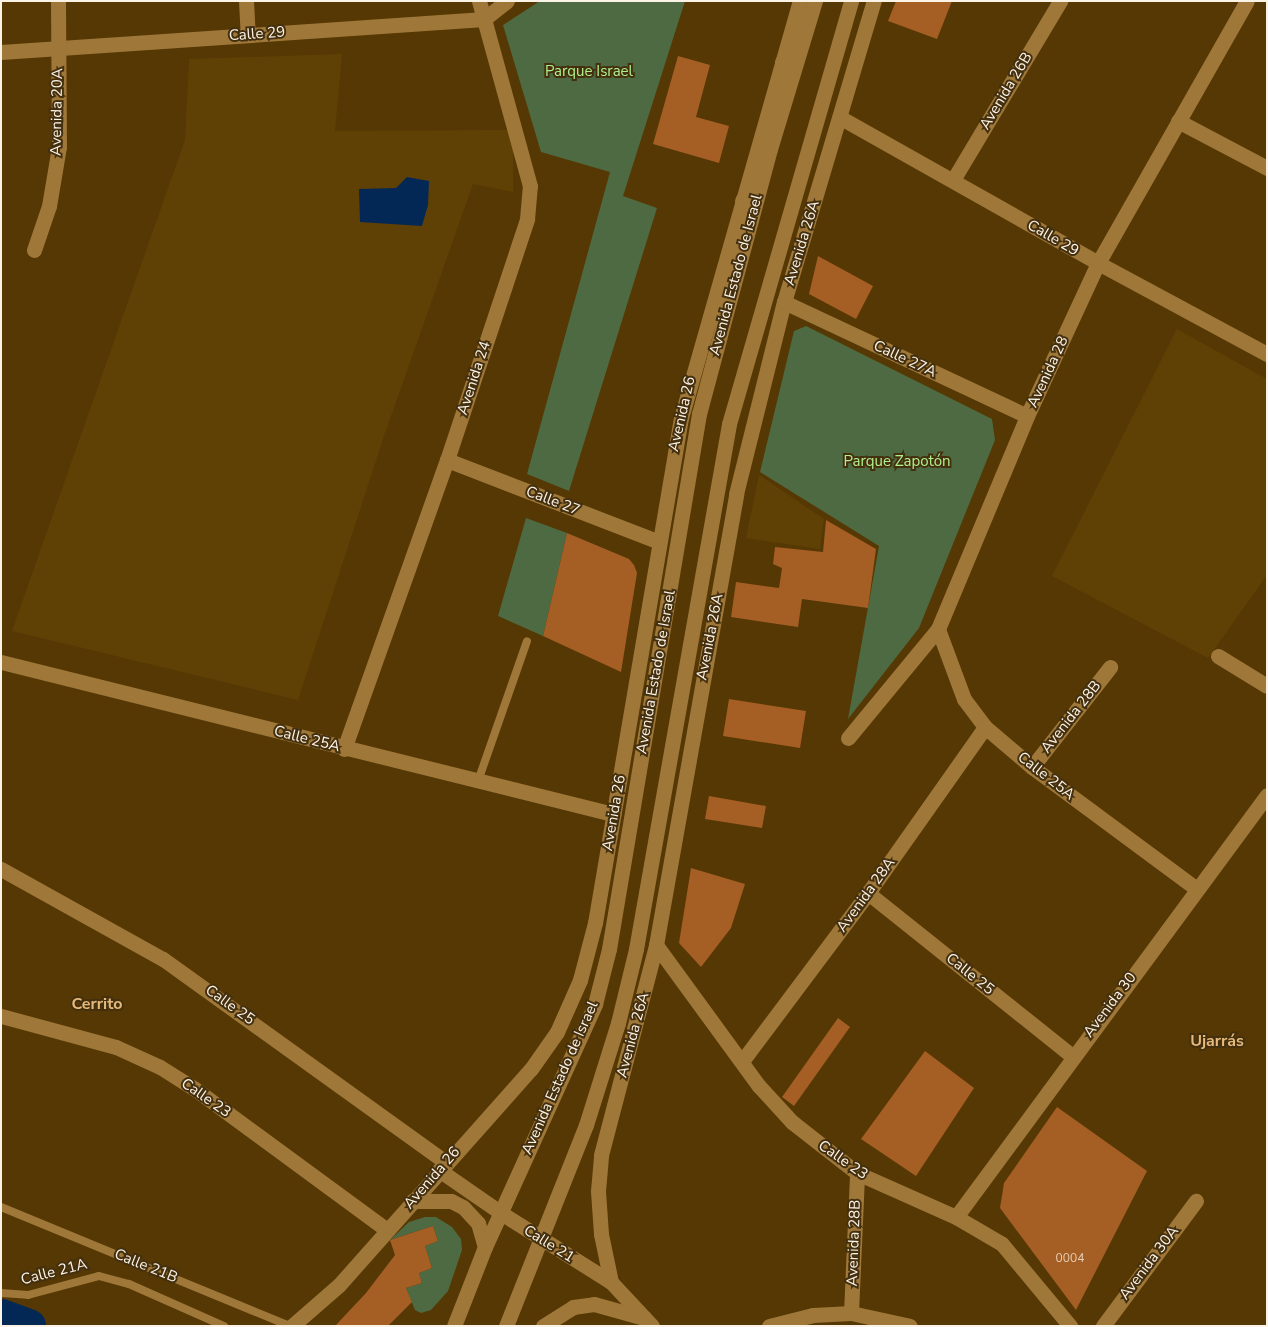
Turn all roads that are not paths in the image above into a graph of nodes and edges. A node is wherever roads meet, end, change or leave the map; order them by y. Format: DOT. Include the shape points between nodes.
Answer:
graph roads {
  1 [pos="58,1"];
  2 [pos="246,1"];
  3 [pos="479,1"];
  4 [pos="507,1"];
  5 [pos="800,1"];
  6 [pos="815,1"];
  7 [pos="851,1"];
  8 [pos="874,1"];
  9 [pos="1060,1"];
  10 [pos="1247,1"];
  11 [pos="484,18"];
  12 [pos="808,22"];
  13 [pos="248,35"];
  14 [pos="58,47"];
  15 [pos="1,52"];
  16 [pos="782,62"];
  17 [pos="841,118"];
  18 [pos="1178,121"];
  19 [pos="1267,168"];
  20 [pos="952,180"];
  21 [pos="742,200"];
  22 [pos="34,250"];
  23 [pos="741,256"];
  24 [pos="1098,263"];
  25 [pos="784,302"];
  26 [pos="1267,354"];
  27 [pos="1027,416"];
  28 [pos="447,460"];
  29 [pos="660,542"];
  30 [pos="938,629"];
  31 [pos="527,641"];
  32 [pos="1218,656"];
  33 [pos="1,662"];
  34 [pos="1110,667"];
  35 [pos="1267,686"];
  36 [pos="985,727"];
  37 [pos="848,738"];
  38 [pos="344,749"];
  39 [pos="1032,767"];
  40 [pos="478,781"];
  41 [pos="1267,795"];
  42 [pos="613,814"];
  43 [pos="1,869"];
  44 [pos="1197,889"];
  45 [pos="868,893"];
  46 [pos="656,945"];
  47 [pos="1,1016"];
  48 [pos="1072,1056"];
  49 [pos="742,1060"];
  50 [pos="442,1166"];
  51 [pos="857,1173"];
  52 [pos="412,1201"];
  53 [pos="1196,1201"];
  54 [pos="1,1207"];
  55 [pos="501,1214"];
  56 [pos="956,1217"];
  57 [pos="387,1230"];
  58 [pos="540,1238"];
  59 [pos="485,1247"];
  60 [pos="611,1282"];
  61 [pos="1,1293"];
  62 [pos="851,1313"];
  63 [pos="648,1322"];
  64 [pos="774,1325"];
  65 [pos="224,1326"];
  66 [pos="291,1326"];
  67 [pos="454,1326"];
  68 [pos="506,1326"];
  69 [pos="543,1326"];
  70 [pos="910,1326"];
  71 [pos="1070,1326"];
  72 [pos="1103,1326"];
  1 -- 14 [label="street, Avenida 20A"];
  2 -- 13 [label="street"];
  3 -- 11 [label="street, Avenida 24"];
  4 -- 11 [label="street"];
  5 -- 16 [label="street, Avenida 26"];
  6 -- 12 [label="street, Avenida Estado de Israel"];
  7 -- 58 [label="street, Avenida Estado de Israel" via="729,424 636,949 618,1023 589,1116"];
  8 -- 17 [label="street, Avenida 26A"];
  9 -- 20 [label="street, Avenida 26B"];
  10 -- 18 [label="street, Avenida 28"];
  11 -- 13 [label="street, Calle 29"];
  11 -- 28 [label="street, Avenida 24" via="530,186 526,219"];
  12 -- 16 [label="street"];
  12 -- 23 [label="street, Avenida Estado de Israel"];
  13 -- 14 [label="street, Calle 29"];
  14 -- 15 [label="street, Calle 29"];
  14 -- 22 [label="street, Avenida 20A" via="59,147 49,206"];
  16 -- 21 [label="street, Avenida 26"];
  17 -- 20 [label="street, Calle 29"];
  17 -- 25 [label="street, Avenida 26A"];
  18 -- 19 [label="street"];
  18 -- 24 [label="street, Avenida 28"];
  20 -- 24 [label="street, Calle 29"];
  21 -- 23 [label="street"];
  21 -- 29 [label="street, Avenida 26" via="690,378 672,458"];
  23 -- 55 [label="street, Avenida Estado de Israel" via="700,414 609,949 598,995"];
  24 -- 26 [label="street, Calle 29"];
  24 -- 27 [label="street, Avenida 28"];
  25 -- 27 [label="street, Calle 27A"];
  25 -- 46 [label="street, Avenida 26A" via="736,494"];
  27 -- 30 [label="street, Avenida 28"];
  28 -- 29 [label="street, Calle 27"];
  28 -- 38 [label="street, Avenida 24"];
  29 -- 42 [label="street, Avenida 26"];
  30 -- 36 [label="street, Calle 25A" via="964,698"];
  30 -- 37 [label="street, Avenida 28"];
  31 -- 40 [label="lane"];
  32 -- 35 [label="street"];
  33 -- 38 [label="street, Calle 25A"];
  34 -- 39 [label="street, Avenida 28B"];
  36 -- 39 [label="street, Calle 25A"];
  36 -- 45 [label="street, Avenida 28A"];
  38 -- 40 [label="street, Calle 25A"];
  39 -- 44 [label="street, Calle 25A"];
  40 -- 42 [label="street, Calle 25A"];
  41 -- 44 [label="street, Avenida 30"];
  42 -- 50 [label="street, Avenida 26" via="595,923 580,980 557,1032 531,1069"];
  43 -- 50 [label="street, Calle 25" via="170,964"];
  44 -- 48 [label="street, Avenida 30"];
  45 -- 48 [label="street, Calle 25"];
  45 -- 49 [label="street, Avenida 28A"];
  46 -- 49 [label="street, Calle 23"];
  46 -- 60 [label="street, Avenida 26A" via="601,1155 598,1190 601,1234"];
  47 -- 57 [label="street, Calle 23" via="116,1047 160,1067 195,1089"];
  48 -- 56 [label="street, Avenida 30"];
  49 -- 51 [label="street, Calle 23" via="759,1086 792,1122"];
  50 -- 52 [label="street, Avenida 26"];
  50 -- 55 [label="street, Calle 21"];
  51 -- 56 [label="street, Calle 23"];
  51 -- 62 [label="street, Avenida 28B"];
  52 -- 57 [label="street, Avenida 26"];
  52 -- 59 [label="street" via="436,1199 463,1207 478,1223"];
  53 -- 72 [label="street, Avenida 30A"];
  54 -- 66 [label="lane, Calle 21B"];
  55 -- 58 [label="street, Calle 21"];
  55 -- 59 [label="street, Avenida Estado de Israel"];
  56 -- 71 [label="street, Calle 23" via="1002,1244"];
  57 -- 66 [label="street, Avenida 26" via="339,1285"];
  58 -- 60 [label="street, Calle 21"];
  58 -- 68 [label="street, Avenida Estado de Israel"];
  59 -- 67 [label="street, Avenida Estado de Israel"];
  60 -- 63 [label="street, Calle 21"];
  61 -- 65 [label="lane, Calle 21A" via="28,1295 99,1276 122,1282"];
  62 -- 64 [label="street" via="813,1315"];
  62 -- 70 [label="street"];
  63 -- 69 [label="street" via="594,1304 573,1307"];
}
